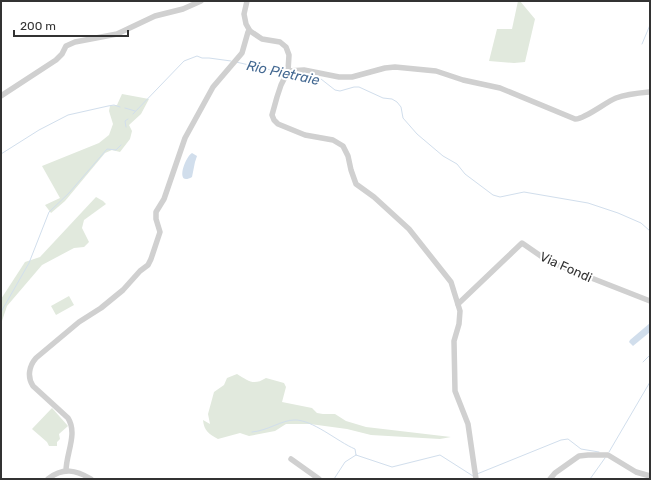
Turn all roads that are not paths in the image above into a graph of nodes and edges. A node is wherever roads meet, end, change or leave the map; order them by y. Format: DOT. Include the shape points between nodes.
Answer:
graph roads {
  1 [pos="201,1"];
  2 [pos="247,1"];
  3 [pos="250,31"];
  4 [pos="288,71"];
  5 [pos="650,92"];
  6 [pos="1,96"];
  7 [pos="650,301"];
  8 [pos="458,304"];
  9 [pos="291,459"];
  10 [pos="66,471"];
  11 [pos="79,472"];
  12 [pos="650,476"];
  13 [pos="48,479"];
  14 [pos="80,479"];
  15 [pos="91,479"];
  16 [pos="319,479"];
  17 [pos="476,479"];
  18 [pos="550,479"];
  1 -- 6 [label="street" via="183,9 155,16 117,34 66,46 56,60"];
  2 -- 3 [label="street" via="244,14"];
  3 -- 4 [label="street" via="262,39 280,42 286,47 289,55"];
  3 -- 10 [label="street" via="242,53 213,87 185,138 164,199 156,212 160,232 148,265 123,290 79,322 32,363 29,376 32,386 72,424"];
  4 -- 5 [label="street" via="304,70 352,77 395,67 436,71 500,88 575,119 582,118 616,98"];
  4 -- 8 [label="street" via="277,97 272,115 274,120 305,135 333,140 343,146 356,184 415,235 450,282"];
  7 -- 8 [label="street, Via Fondi" via="548,260 522,244"];
  8 -- 17 [label="street" via="460,317 454,341 454,382 468,424"];
  9 -- 16 [label="street"];
  10 -- 11 [label="street"];
  10 -- 13 [label="street"];
  11 -- 14 [label="street"];
  11 -- 15 [label="street"];
  12 -- 18 [label="street" via="636,472 608,455 588,454 579,456"];
}
